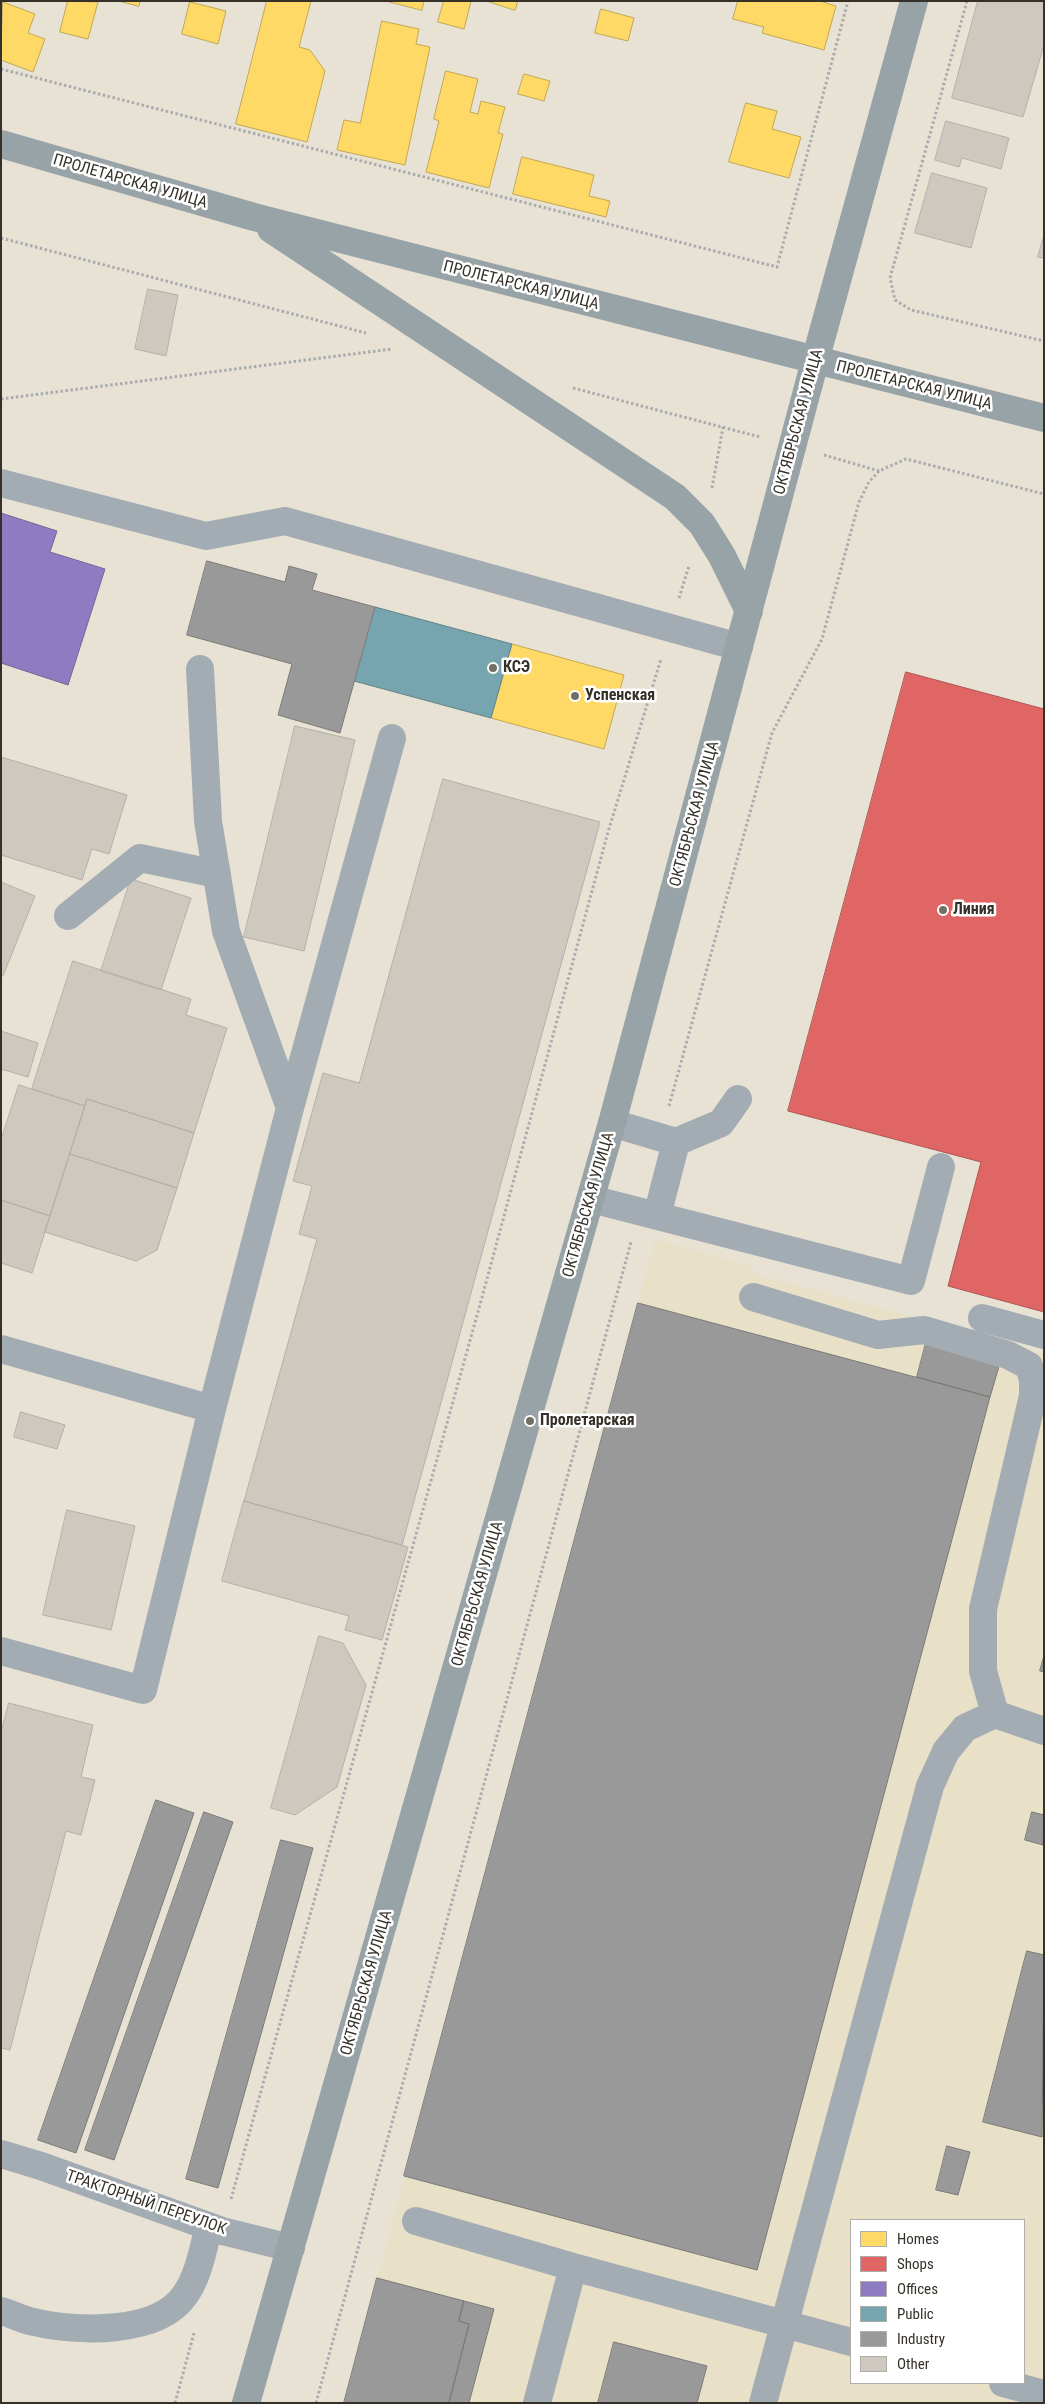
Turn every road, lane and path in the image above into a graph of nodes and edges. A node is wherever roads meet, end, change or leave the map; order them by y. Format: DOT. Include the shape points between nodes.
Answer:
graph roads {
  1 [pos="848,1"];
  2 [pos="914,1"];
  3 [pos="967,1"];
  4 [pos="1,69"];
  5 [pos="1,144"];
  6 [pos="254,217"];
  7 [pos="1044,341"];
  8 [pos="396,349"];
  9 [pos="815,361"];
  10 [pos="1,400"];
  11 [pos="1044,418"];
  12 [pos="723,427"];
  13 [pos="1,484"];
  14 [pos="1044,494"];
  15 [pos="702,524"];
  16 [pos="749,611"];
  17 [pos="670,628"];
  18 [pos="739,647"];
  19 [pos="200,669"];
  20 [pos="392,738"];
  21 [pos="217,874"];
  22 [pos="68,916"];
  23 [pos="738,1099"];
  24 [pos="290,1108"];
  25 [pos="612,1124"];
  26 [pos="668,1140"];
  27 [pos="941,1166"];
  28 [pos="590,1199"];
  29 [pos="648,1213"];
  30 [pos="753,1297"];
  31 [pos="982,1318"];
  32 [pos="1044,1335"];
  33 [pos="1,1349"];
  34 [pos="212,1409"];
  35 [pos="1,1651"];
  36 [pos="995,1714"];
  37 [pos="1044,1731"];
  38 [pos="1,2154"];
  39 [pos="416,2221"];
  40 [pos="215,2229"];
  41 [pos="291,2248"];
  42 [pos="573,2268"];
  43 [pos="1,2311"];
  44 [pos="197,2324"];
  45 [pos="784,2324"];
  46 [pos="850,2342"];
  47 [pos="1007,2384"];
  48 [pos="1044,2394"];
  49 [pos="174,2403"];
  50 [pos="246,2403"];
  51 [pos="316,2403"];
  52 [pos="537,2403"];
  53 [pos="764,2403"];
  1 -- 4 [label="path" via="777,267"];
  2 -- 9 [label="main road, ОКТЯБРЬСКАЯ УЛИЦА"];
  3 -- 7 [label="path" via="890,278 895,300 911,310"];
  5 -- 6 [label="main road, ПРОЛЕТАРСКАЯ УЛИЦА"];
  6 -- 9 [label="main road, ПРОЛЕТАРСКАЯ УЛИЦА"];
  6 -- 15 [label="main road" via="675,497"];
  8 -- 10 [label="path"];
  9 -- 11 [label="main road, ПРОЛЕТАРСКАЯ УЛИЦА"];
  9 -- 16 [label="main road, ОКТЯБРЬСКАЯ УЛИЦА"];
  12 -- 15 [label="path"];
  13 -- 17 [label="street" via="206,536 285,521"];
  14 -- 26 [label="path" via="906,459 879,471 869,482 859,502 822,639 772,733"];
  15 -- 16 [label="main road"];
  15 -- 17 [label="path"];
  16 -- 18 [label="main road, ОКТЯБРЬСКАЯ УЛИЦА"];
  17 -- 18 [label="street"];
  17 -- 40 [label="path" via="608,832 481,1301"];
  18 -- 25 [label="main road, ОКТЯБРЬСКАЯ УЛИЦА"];
  19 -- 21 [label="street" via="208,822"];
  20 -- 24 [label="street"];
  21 -- 22 [label="street" via="140,858"];
  21 -- 24 [label="street" via="226,931"];
  23 -- 26 [label="street" via="721,1123"];
  24 -- 34 [label="street"];
  25 -- 26 [label="street"];
  25 -- 28 [label="main road, ОКТЯБРЬСКАЯ УЛИЦА"];
  26 -- 29 [label="street"];
  27 -- 29 [label="street" via="911,1281"];
  28 -- 29 [label="street"];
  28 -- 41 [label="main road, ОКТЯБРЬСКАЯ УЛИЦА"];
  29 -- 51 [label="path"];
  30 -- 36 [label="street" via="878,1335 924,1330 1008,1354 1028,1366 1033,1380 1033,1396 983,1609 983,1670"];
  31 -- 32 [label="street"];
  33 -- 34 [label="street"];
  34 -- 35 [label="street" via="143,1690"];
  36 -- 37 [label="street"];
  36 -- 45 [label="street" via="965,1728 946,1751 930,1786"];
  38 -- 40 [label="street, ТРАКТОРНЫЙ ПЕРЕУЛОК"];
  39 -- 42 [label="street"];
  40 -- 41 [label="street, ТРАКТОРНЫЙ ПЕРЕУЛОК"];
  40 -- 43 [label="street" via="185,2296 158,2318 127,2326 74,2328 33,2322"];
  41 -- 50 [label="main road, ОКТЯБРЬСКАЯ УЛИЦА"];
  42 -- 45 [label="street"];
  42 -- 52 [label="street"];
  44 -- 49 [label="path"];
  45 -- 46 [label="street"];
  45 -- 53 [label="street"];
  47 -- 48 [label="street"];
}
